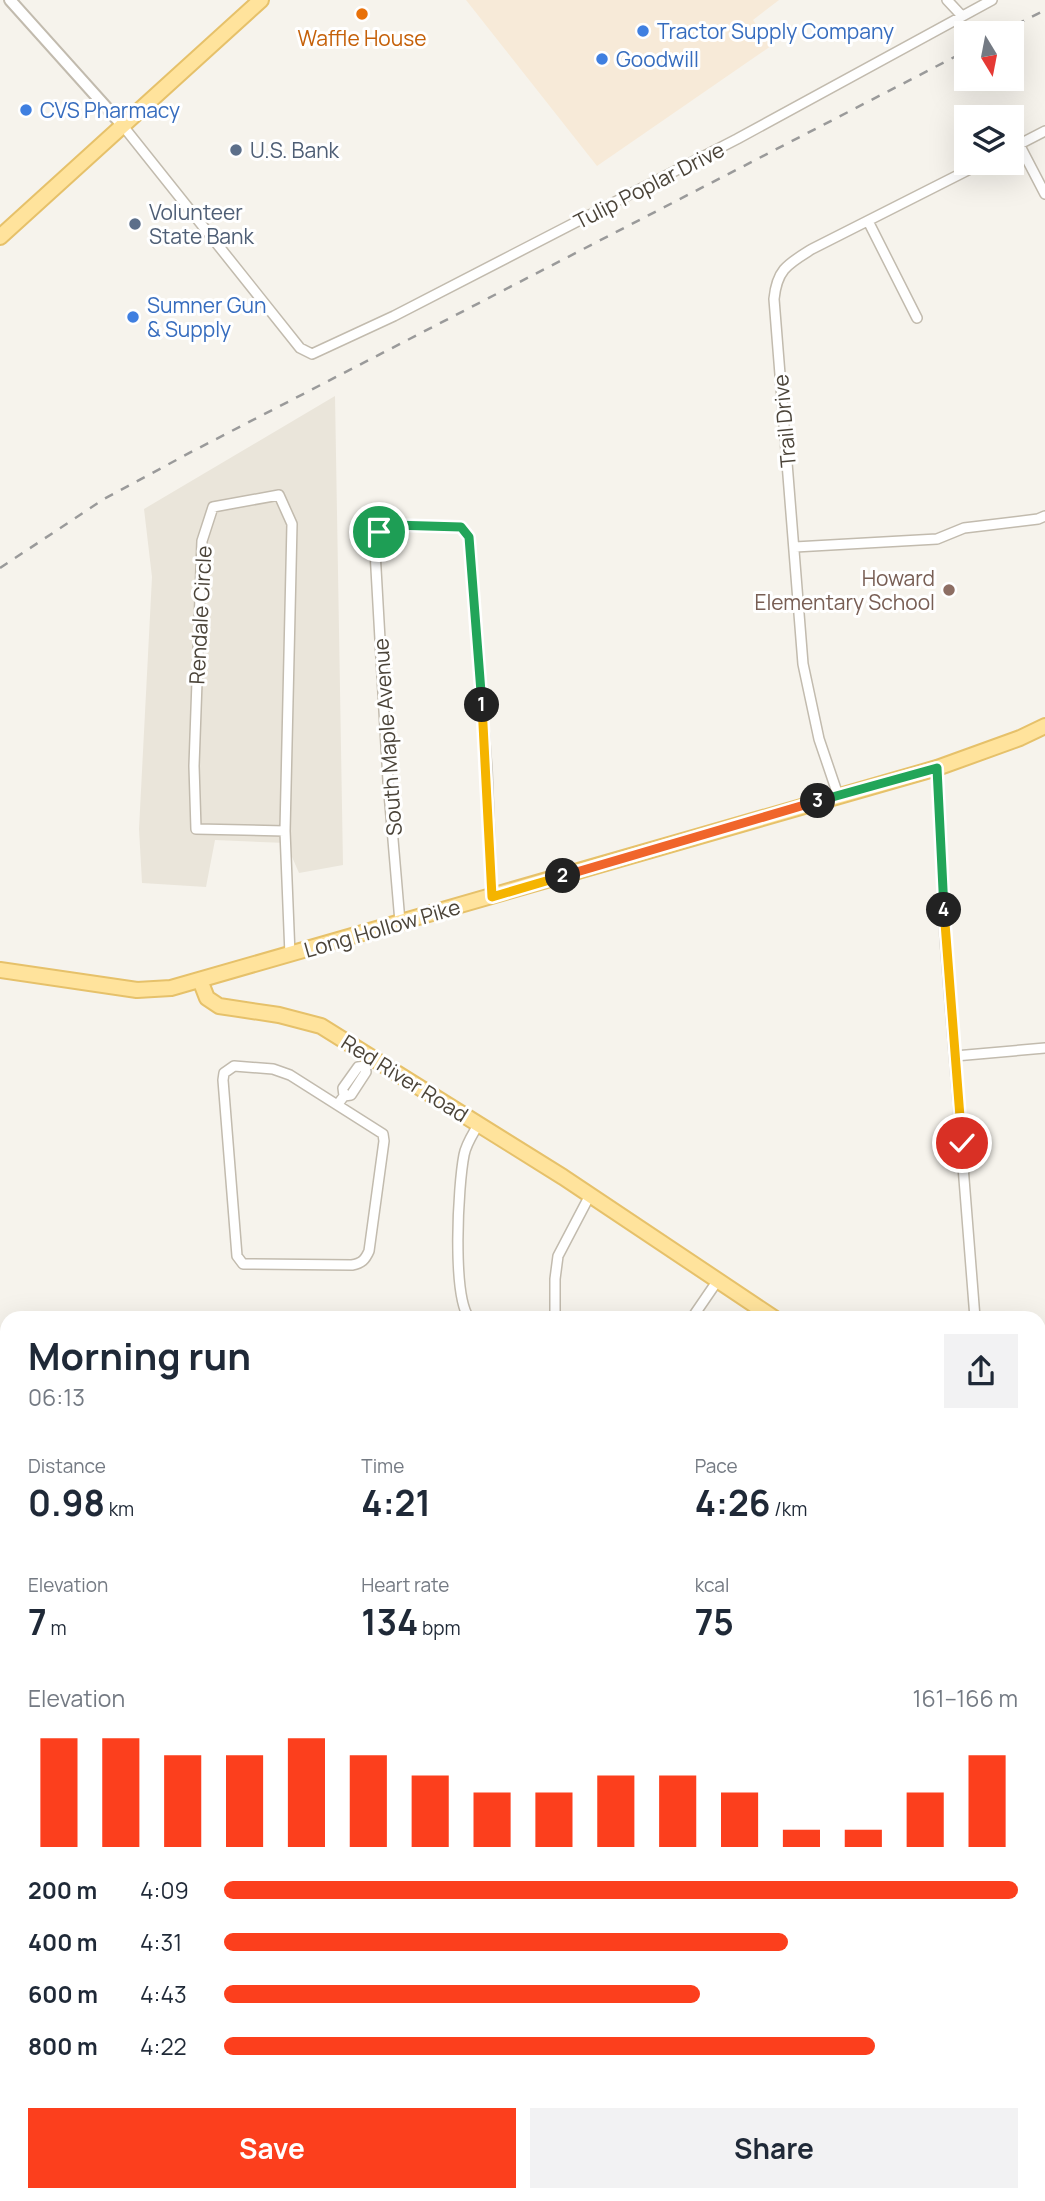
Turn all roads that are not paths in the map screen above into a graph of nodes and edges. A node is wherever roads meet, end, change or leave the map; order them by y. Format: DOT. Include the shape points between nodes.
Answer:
graph roads {
  1 [pos="10,0"];
  2 [pos="261,0"];
  3 [pos="947,0"];
  4 [pos="992,0"];
  5 [pos="961,16"];
  6 [pos="123,126"];
  7 [pos="1045,131"];
  8 [pos="1024,142"];
  9 [pos="1024,160"];
  10 [pos="958,175"];
  11 [pos="1045,194"];
  12 [pos="868,221"];
  13 [pos="0,237"];
  14 [pos="917,318"];
  15 [pos="1045,516"];
  16 [pos="795,547"];
  17 [pos="1045,726"];
  18 [pos="937,768"];
  19 [pos="838,795"];
  20 [pos="285,831"];
  21 [pos="492,897"];
  22 [pos="400,922"];
  23 [pos="290,954"];
  24 [pos="0,970"];
  25 [pos="200,980"];
  26 [pos="1045,1048"];
  27 [pos="955,1056"];
  28 [pos="368,1061"];
  29 [pos="341,1100"];
  30 [pos="478,1125"];
  31 [pos="590,1195"];
  32 [pos="718,1280"];
  33 [pos="464,1311"];
  34 [pos="555,1311"];
  35 [pos="697,1311"];
  36 [pos="764,1311"];
  37 [pos="974,1311"];
  1 -- 6 [label="street"];
  2 -- 6 [label="main road"];
  3 -- 5 [label="street"];
  4 -- 5 [label="street, Tulip Poplar Drive"];
  5 -- 6 [label="street, Tulip Poplar Drive" via="737,139 312,354 300,348"];
  6 -- 13 [label="main road"];
  7 -- 8 [label="street"];
  9 -- 11 [label="street"];
  10 -- 12 [label="street, Trail Drive"];
  12 -- 14 [label="street"];
  12 -- 16 [label="street, Trail Drive" via="787,265 777,280 774,299"];
  15 -- 16 [label="street" via="964,528 937,539"];
  16 -- 19 [label="street, Trail Drive" via="803,664 819,738"];
  17 -- 18 [label="main road, Long Hollow Pike"];
  18 -- 19 [label="main road, Long Hollow Pike"];
  18 -- 27 [label="street"];
  19 -- 21 [label="main road, Long Hollow Pike"];
  20 -- 20 [label="street, Rendale Circle" via="292,524 279,495 213,507 202,541 194,808 196,830"];
  20 -- 23 [label="street, Rendale Circle"];
  21 -- 22 [label="main road, Long Hollow Pike"];
  21 -- 22 [label="street, South Maple Avenue" via="469,537 461,527 393,525 379,532 375,551"];
  22 -- 23 [label="main road, Long Hollow Pike"];
  23 -- 25 [label="main road, Long Hollow Pike"];
  24 -- 25 [label="main road" via="136,990 172,988"];
  25 -- 28 [label="main road, Red River Road" via="207,998 219,1006 306,1020"];
  26 -- 27 [label="street"];
  27 -- 37 [label="street"];
  28 -- 29 [label="street" via="343,1088"];
  28 -- 30 [label="main road, Red River Road"];
  29 -- 29 [label="street" via="383,1134 366,1259 352,1265 243,1264 237,1256 224,1073 234,1066 273,1069"];
  30 -- 31 [label="main road, Red River Road"];
  30 -- 33 [label="street" via="464,1153 457,1217"];
  31 -- 32 [label="main road, Red River Road"];
  31 -- 34 [label="street" via="558,1256"];
  32 -- 35 [label="street"];
  32 -- 36 [label="main road, Red River Road"];
}
